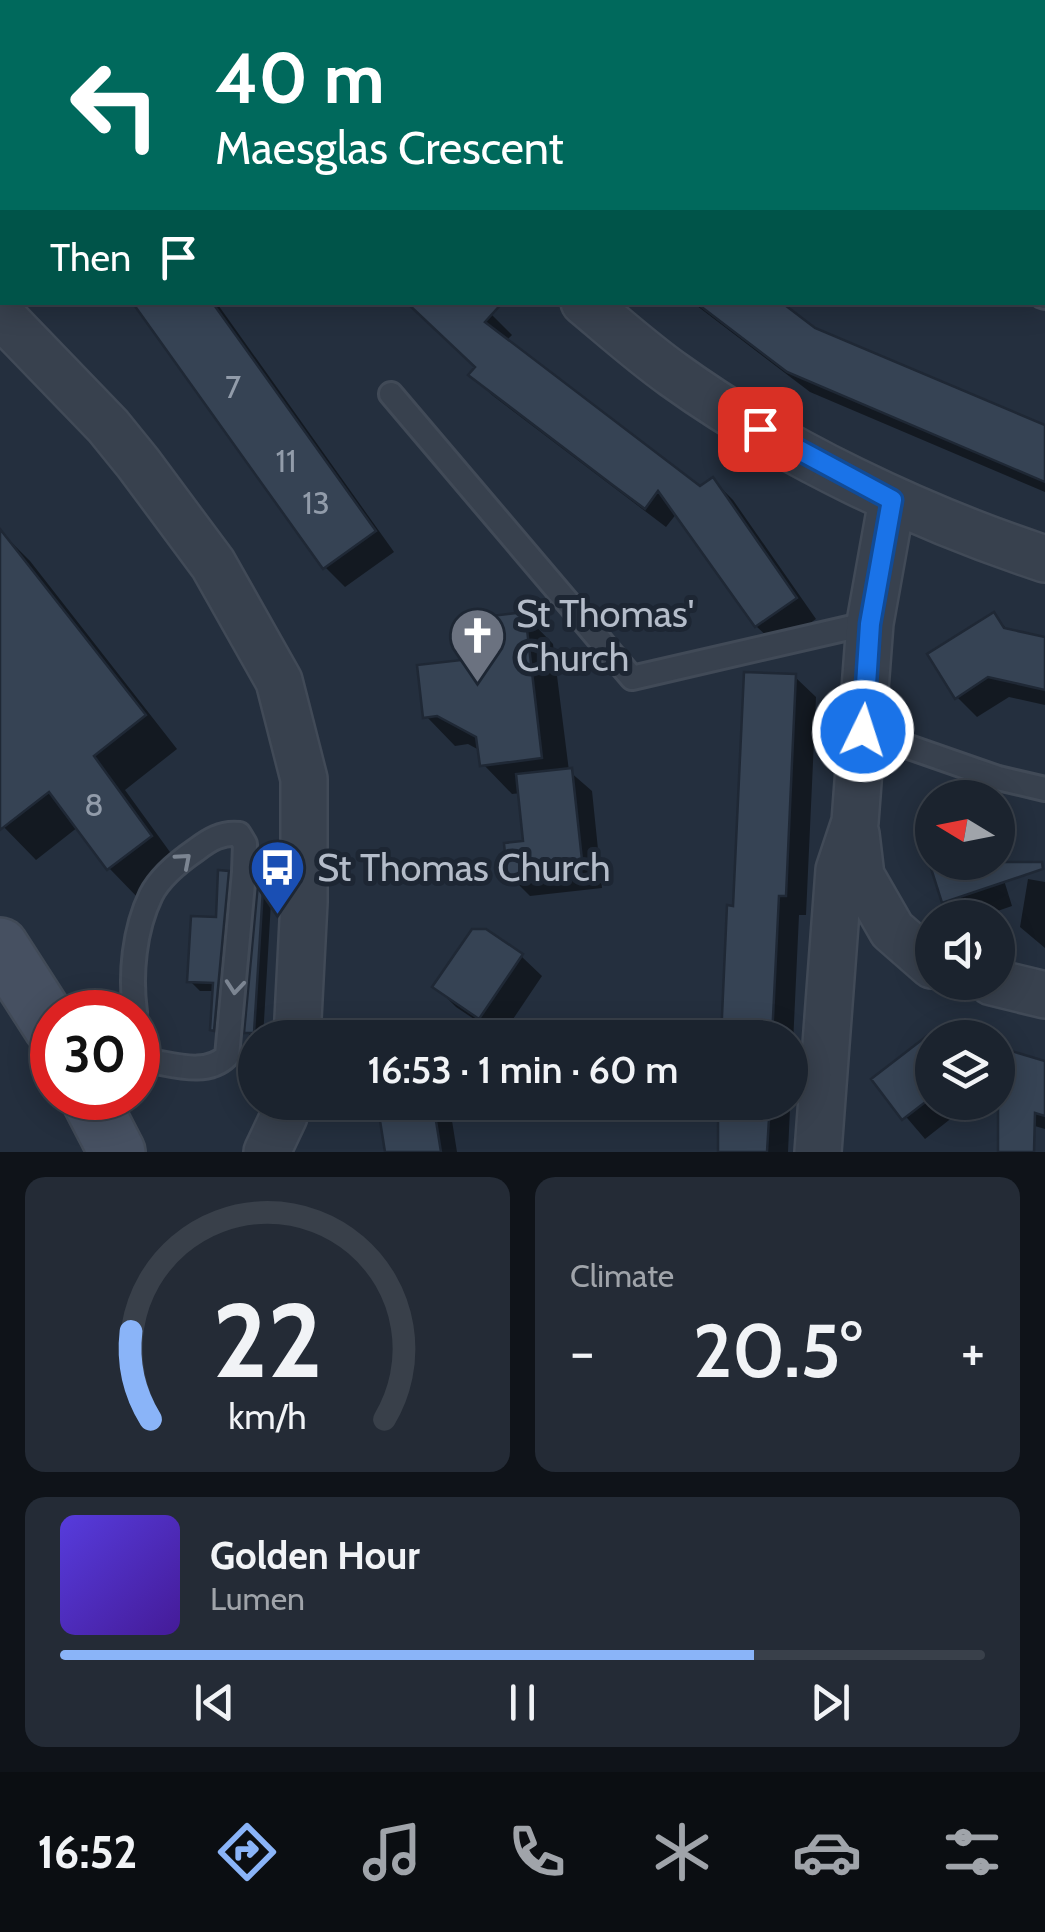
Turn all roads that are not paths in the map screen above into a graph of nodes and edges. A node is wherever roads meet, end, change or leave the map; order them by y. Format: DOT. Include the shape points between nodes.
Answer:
graph roads {
  1 [pos="588,305"];
  2 [pos="0,314"];
  3 [pos="391,394"];
  4 [pos="892,500"];
  5 [pos="1045,559"];
  6 [pos="870,624"];
  7 [pos="863,731"];
  8 [pos="1045,788"];
  9 [pos="855,822"];
  10 [pos="0,946"];
  11 [pos="915,950"];
  12 [pos="1015,988"];
  13 [pos="132,990"];
  14 [pos="30,992"];
  15 [pos="1045,995"];
  16 [pos="298,1020"];
  17 [pos="160,1066"];
  18 [pos="102,1120"];
  19 [pos="282,1120"];
  20 [pos="118,1152"];
  21 [pos="267,1152"];
  22 [pos="818,1152"];
  1 -- 4 [label="street" via="674,376"];
  2 -- 16 [label="street" via="138,462 213,564 279,681 304,779"];
  3 -- 6 [label="lane" via="632,678"];
  4 -- 5 [label="street"];
  4 -- 6 [label="street"];
  6 -- 7 [label="street"];
  7 -- 8 [label="lane"];
  7 -- 9 [label="street"];
  9 -- 11 [label="street" via="861,876 892,930"];
  9 -- 22 [label="street" via="839,870"];
  10 -- 14 [label="main road"];
  12 -- 15 [label="street"];
  13 -- 17 [label="lane, one-way" via="152,894 206,842 239,834 244,872 227,1056 204,1068"];
  18 -- 20 [label="main road"];
  19 -- 21 [label="street"];
}
